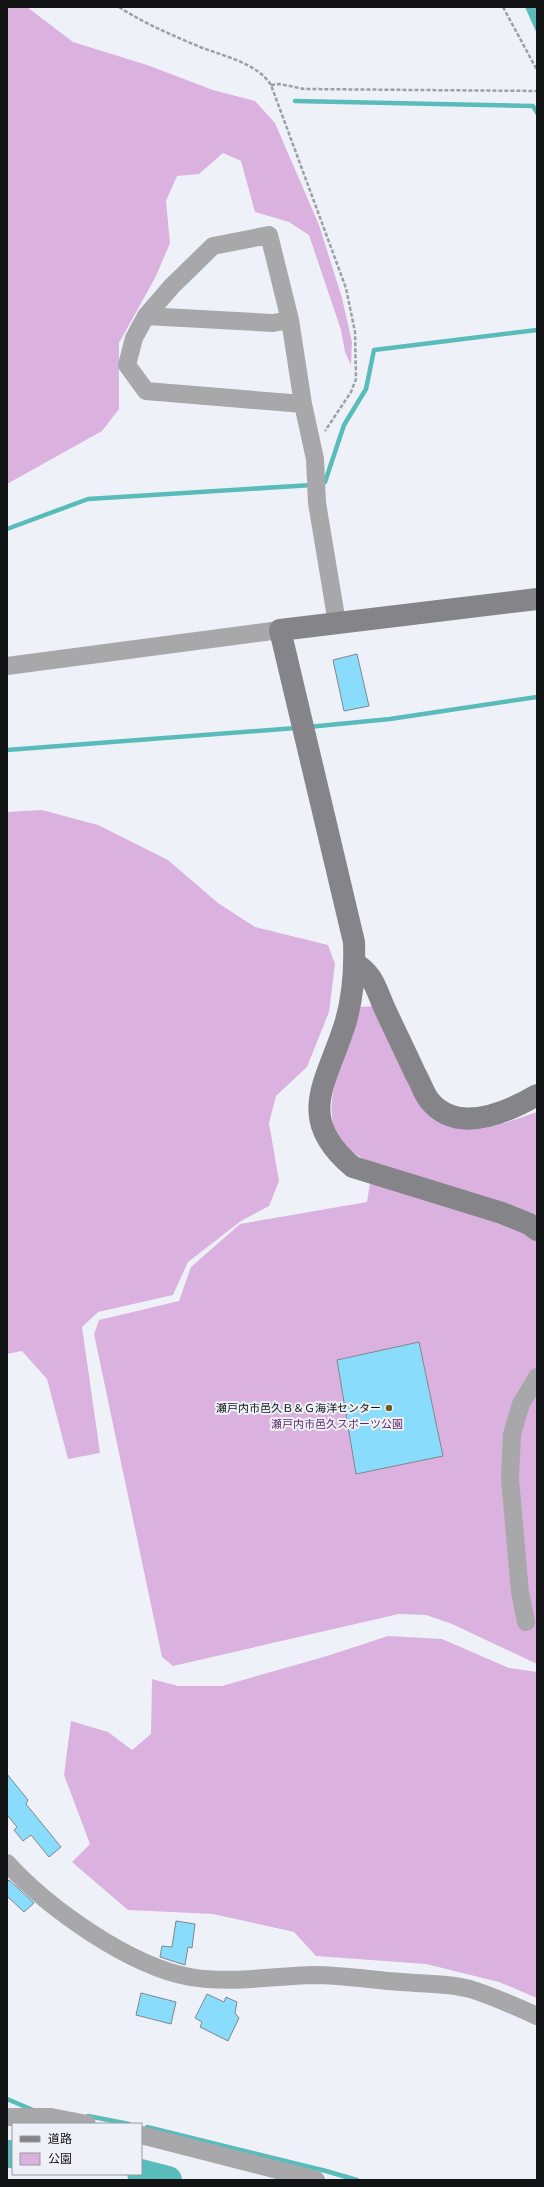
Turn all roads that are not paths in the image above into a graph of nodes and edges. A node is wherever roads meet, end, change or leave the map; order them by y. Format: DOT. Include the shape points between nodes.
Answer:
graph roads {
  1 [pos="146,316"];
  2 [pos="290,320"];
  3 [pos="303,404"];
  4 [pos="537,599"];
  5 [pos="337,623"];
  6 [pos="280,630"];
  7 [pos="7,666"];
  8 [pos="354,963"];
  9 [pos="537,1095"];
  10 [pos="537,1230"];
  11 [pos="537,1377"];
  12 [pos="526,1622"];
  13 [pos="7,1863"];
  14 [pos="537,2016"];
  15 [pos="7,2117"];
  16 [pos="82,2123"];
  17 [pos="142,2135"];
  18 [pos="316,2180"];
  1 -- 2 [label="street" via="273,323"];
  1 -- 2 [label="street" via="213,246 268,235"];
  1 -- 3 [label="street" via="134,338 127,365 146,391"];
  2 -- 3 [label="street"];
  3 -- 5 [label="street" via="315,459 316,485"];
  4 -- 5 [label="street"];
  5 -- 6 [label="street"];
  6 -- 7 [label="street"];
  6 -- 8 [label="street" via="282,648 349,914 354,942"];
  8 -- 9 [label="street" via="364,968 373,980 429,1100 443,1112 459,1117 491,1116 520,1105"];
  8 -- 10 [label="street" via="346,1020 322,1087 318,1106 321,1126 328,1142 337,1154 353,1167 502,1213"];
  11 -- 12 [label="street" via="520,1404 512,1434 510,1479 520,1592"];
  13 -- 14 [label="street" via="54,1908 93,1933 135,1957 190,1977 228,1979 314,1975 450,1985 500,2000"];
  15 -- 16 [label="street" via="51,2117"];
  17 -- 18 [label="street"];
}
